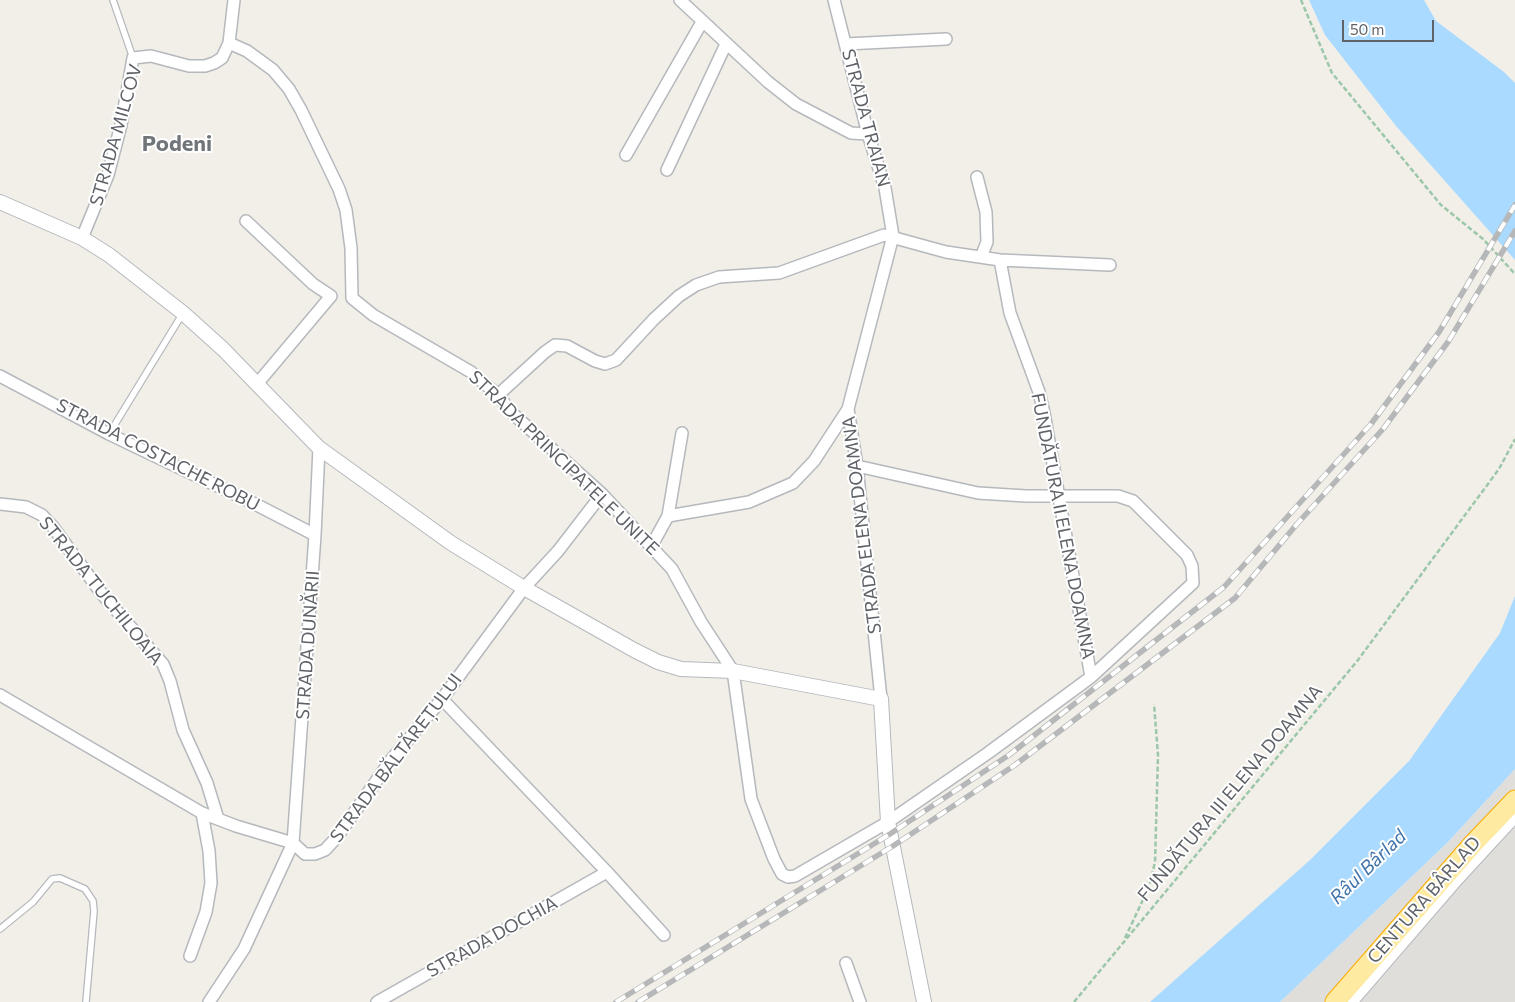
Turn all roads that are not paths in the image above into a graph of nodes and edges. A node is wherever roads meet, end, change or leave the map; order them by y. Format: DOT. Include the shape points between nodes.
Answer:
graph roads {
  1 [pos="113,0"];
  2 [pos="234,0"];
  3 [pos="680,0"];
  4 [pos="834,0"];
  5 [pos="702,22"];
  6 [pos="946,39"];
  7 [pos="229,43"];
  8 [pos="726,44"];
  9 [pos="846,44"];
  10 [pos="133,58"];
  11 [pos="868,134"];
  12 [pos="626,155"];
  13 [pos="667,170"];
  14 [pos="977,177"];
  15 [pos="0,202"];
  16 [pos="246,221"];
  17 [pos="893,236"];
  18 [pos="82,238"];
  19 [pos="981,257"];
  20 [pos="1000,260"];
  21 [pos="1110,265"];
  22 [pos="331,296"];
  23 [pos="352,298"];
  24 [pos="183,313"];
  25 [pos="0,376"];
  26 [pos="257,384"];
  27 [pos="498,395"];
  28 [pos="848,409"];
  29 [pos="682,433"];
  30 [pos="109,434"];
  31 [pos="319,448"];
  32 [pos="857,466"];
  33 [pos="602,494"];
  34 [pos="1060,496"];
  35 [pos="0,504"];
  36 [pos="668,516"];
  37 [pos="315,535"];
  38 [pos="652,545"];
  39 [pos="524,588"];
  40 [pos="733,671"];
  41 [pos="1092,677"];
  42 [pos="0,695"];
  43 [pos="442,699"];
  44 [pos="881,699"];
  45 [pos="1515,800"];
  46 [pos="202,813"];
  47 [pos="1515,815"];
  48 [pos="218,819"];
  49 [pos="888,822"];
  50 [pos="293,842"];
  51 [pos="607,872"];
  52 [pos="0,929"];
  53 [pos="664,935"];
  54 [pos="190,956"];
  55 [pos="846,963"];
  56 [pos="86,1002"];
  57 [pos="209,1002"];
  58 [pos="377,1002"];
  59 [pos="860,1002"];
  60 [pos="924,1002"];
  61 [pos="1335,1002"];
  62 [pos="1350,1002"];
  1 -- 10 [label="lane"];
  2 -- 7 [label="street"];
  3 -- 5 [label="street"];
  4 -- 9 [label="street, STRADA TRAIAN"];
  5 -- 8 [label="street"];
  5 -- 12 [label="street"];
  6 -- 9 [label="street"];
  7 -- 10 [label="street, STRADA MILCOV" via="222,58 205,66 189,66 151,56"];
  7 -- 23 [label="street" via="247,51 273,70 301,110 346,210"];
  8 -- 11 [label="street" via="796,104 851,133"];
  8 -- 13 [label="street"];
  9 -- 11 [label="street, STRADA TRAIAN"];
  10 -- 18 [label="street, STRADA MILCOV" via="108,175"];
  11 -- 17 [label="street, STRADA TRAIAN" via="885,188"];
  14 -- 19 [label="street" via="986,212 987,242"];
  15 -- 18 [label="street"];
  16 -- 22 [label="street" via="313,284"];
  17 -- 19 [label="street" via="946,252"];
  17 -- 27 [label="street" via="876,236 779,273 719,277 696,285 654,319 616,360 605,364 568,346 555,345"];
  17 -- 28 [label="street, STRADA ELENA DOAMNA"];
  18 -- 24 [label="street"];
  19 -- 20 [label="street"];
  20 -- 21 [label="street"];
  20 -- 34 [label="street, FUNDĂTURA II ELENA DOAMNA" via="1010,312 1039,392"];
  22 -- 23 [label="street"];
  22 -- 26 [label="street"];
  23 -- 27 [label="street, STRADA PRINCIPATELE UNITE" via="372,315 471,372"];
  24 -- 26 [label="street"];
  24 -- 30 [label="lane"];
  25 -- 30 [label="street, STRADA COSTACHE ROBU"];
  26 -- 31 [label="street"];
  27 -- 33 [label="street, STRADA PRINCIPATELE UNITE" via="530,432"];
  28 -- 32 [label="street, STRADA ELENA DOAMNA"];
  28 -- 36 [label="street" via="814,461 793,483 749,502"];
  29 -- 36 [label="street"];
  30 -- 37 [label="street, STRADA COSTACHE ROBU"];
  31 -- 37 [label="street, STRADA DUNĂRII"];
  31 -- 39 [label="street" via="452,543"];
  32 -- 34 [label="street" via="978,493"];
  32 -- 44 [label="street, STRADA ELENA DOAMNA"];
  33 -- 38 [label="street, STRADA PRINCIPATELE UNITE"];
  33 -- 39 [label="street, STRADA BĂLTĂREȚULUI" via="558,551"];
  34 -- 41 [label="street, FUNDĂTURA II ELENA DOAMNA"];
  34 -- 41 [label="street" via="1118,496 1133,501 1187,555 1192,566 1193,583"];
  35 -- 48 [label="street, STRADA TUCHILOAIA" via="26,507 42,515 102,594 163,664 183,730 207,783"];
  36 -- 38 [label="street"];
  37 -- 50 [label="street, STRADA DUNĂRII"];
  38 -- 40 [label="street, STRADA PRINCIPATELE UNITE" via="672,569"];
  39 -- 40 [label="street" via="658,662 681,669"];
  39 -- 43 [label="street, STRADA BĂLTĂREȚULUI"];
  40 -- 44 [label="street"];
  40 -- 49 [label="street" via="750,799 782,874 795,876"];
  41 -- 49 [label="street"];
  42 -- 46 [label="street"];
  43 -- 50 [label="street, STRADA BĂLTĂREȚULUI" via="391,760 338,837 325,850 305,854"];
  43 -- 51 [label="street"];
  44 -- 49 [label="street"];
  45 -- 61 [label="highway, CENTURA BÂRLAD"];
  46 -- 48 [label="street"];
  46 -- 54 [label="street" via="211,883 206,912"];
  47 -- 62 [label="street"];
  48 -- 50 [label="street"];
  49 -- 60 [label="street"];
  50 -- 57 [label="street" via="244,949"];
  51 -- 53 [label="street"];
  51 -- 58 [label="street, STRADA DOCHIA"];
  52 -- 56 [label="lane" via="33,902 52,879 60,878 85,889 93,901 94,911"];
  55 -- 59 [label="street"];
}
